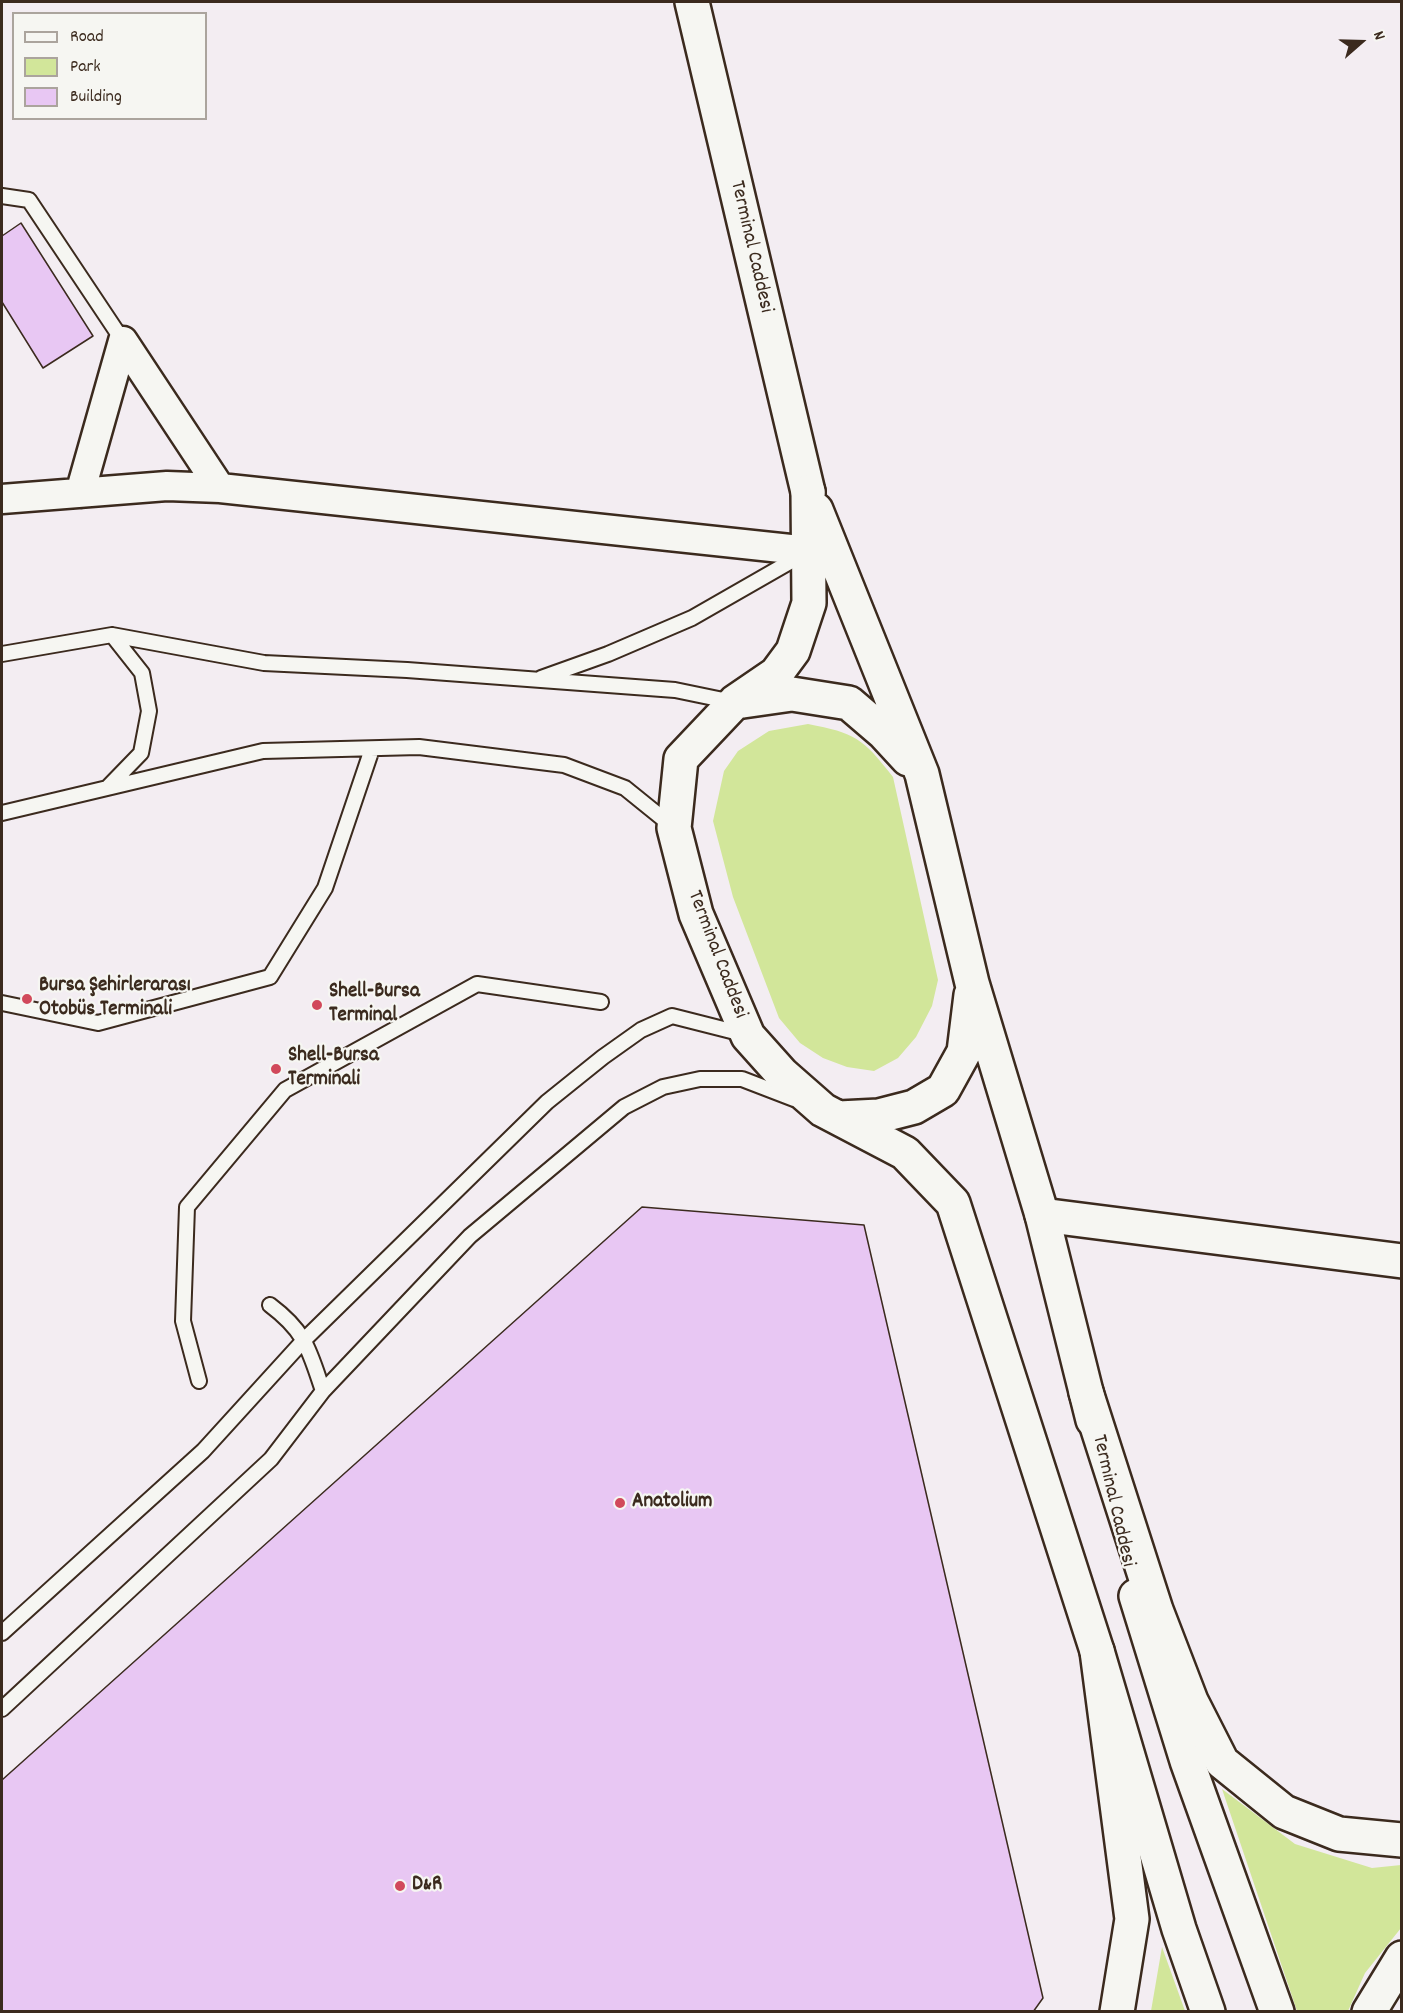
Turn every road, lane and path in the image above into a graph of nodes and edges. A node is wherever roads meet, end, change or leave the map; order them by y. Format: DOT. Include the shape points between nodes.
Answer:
graph roads {
  1 [pos="692,2"];
  2 [pos="2,196"];
  3 [pos="123,341"];
  4 [pos="220,489"];
  5 [pos="808,492"];
  6 [pos="80,493"];
  7 [pos="2,499"];
  8 [pos="809,551"];
  9 [pos="112,635"];
  10 [pos="2,654"];
  11 [pos="533,681"];
  12 [pos="735,702"];
  13 [pos="372,749"];
  14 [pos="922,774"];
  15 [pos="110,786"];
  16 [pos="2,813"];
  17 [pos="674,828"];
  18 [pos="972,983"];
  19 [pos="601,1002"];
  20 [pos="2,1003"];
  21 [pos="748,1036"];
  22 [pos="831,1114"];
  23 [pos="1042,1215"];
  24 [pos="1401,1261"];
  25 [pos="270,1305"];
  26 [pos="305,1339"];
  27 [pos="199,1380"];
  28 [pos="323,1391"];
  29 [pos="1086,1392"];
  30 [pos="2,1633"];
  31 [pos="1096,1651"];
  32 [pos="2,1709"];
  33 [pos="1401,1840"];
  34 [pos="1401,1958"];
  35 [pos="1117,2012"];
  36 [pos="1208,2012"];
  37 [pos="1277,2012"];
  38 [pos="1369,2012"];
  1 -- 5 [label="main road, Terminal Caddesi"];
  2 -- 3 [label="lane" via="29,200"];
  3 -- 4 [label="street"];
  3 -- 6 [label="street"];
  4 -- 6 [label="street" via="167,486"];
  4 -- 8 [label="street"];
  5 -- 8 [label="main road, Terminal Caddesi"];
  5 -- 14 [label="main road, Terminal Caddesi"];
  6 -- 7 [label="street"];
  8 -- 11 [label="lane" via="692,618"];
  8 -- 12 [label="main road, Terminal Caddesi" via="809,603 793,651 776,674"];
  9 -- 10 [label="lane"];
  9 -- 11 [label="lane" via="264,663"];
  9 -- 15 [label="lane" via="142,673 149,711 141,753"];
  11 -- 12 [label="lane" via="675,690"];
  12 -- 14 [label="main road, Terminal Caddesi" via="792,694 849,703"];
  12 -- 17 [label="main road, Terminal Caddesi" via="681,759"];
  13 -- 15 [label="lane" via="263,751"];
  13 -- 17 [label="lane" via="419,747 564,765 625,788"];
  13 -- 20 [label="lane" via="325,888 270,977 98,1023"];
  14 -- 18 [label="main road, Terminal Caddesi"];
  15 -- 16 [label="lane"];
  17 -- 21 [label="main road, Terminal Caddesi" via="696,914"];
  18 -- 22 [label="main road, Terminal Caddesi" via="964,1052 943,1090 914,1107 879,1116"];
  18 -- 23 [label="main road, Terminal Caddesi"];
  19 -- 27 [label="lane" via="477,984 285,1090 187,1207 183,1321"];
  21 -- 22 [label="main road, Terminal Caddesi" via="782,1074"];
  21 -- 26 [label="lane" via="672,1016 640,1030 548,1102"];
  22 -- 28 [label="lane" via="742,1079 691,1081 663,1087 624,1107 470,1236"];
  22 -- 31 [label="main road, Terminal Caddesi" via="905,1153 953,1203"];
  23 -- 24 [label="main road"];
  23 -- 29 [label="main road, Terminal Caddesi"];
  25 -- 26 [label="lane" via="290,1320"];
  26 -- 28 [label="lane"];
  26 -- 30 [label="lane" via="203,1451"];
  28 -- 32 [label="lane" via="271,1459"];
  29 -- 33 [label="main road" via="1156,1610 1191,1701 1222,1761 1284,1812 1339,1834"];
  29 -- 37 [label="main road, Terminal Caddesi" via="1128,1569 1187,1761"];
  31 -- 35 [label="main road" via="1132,1919"];
  31 -- 36 [label="main road, Terminal Caddesi" via="1179,1929"];
  34 -- 38 [label="main road"];
}
